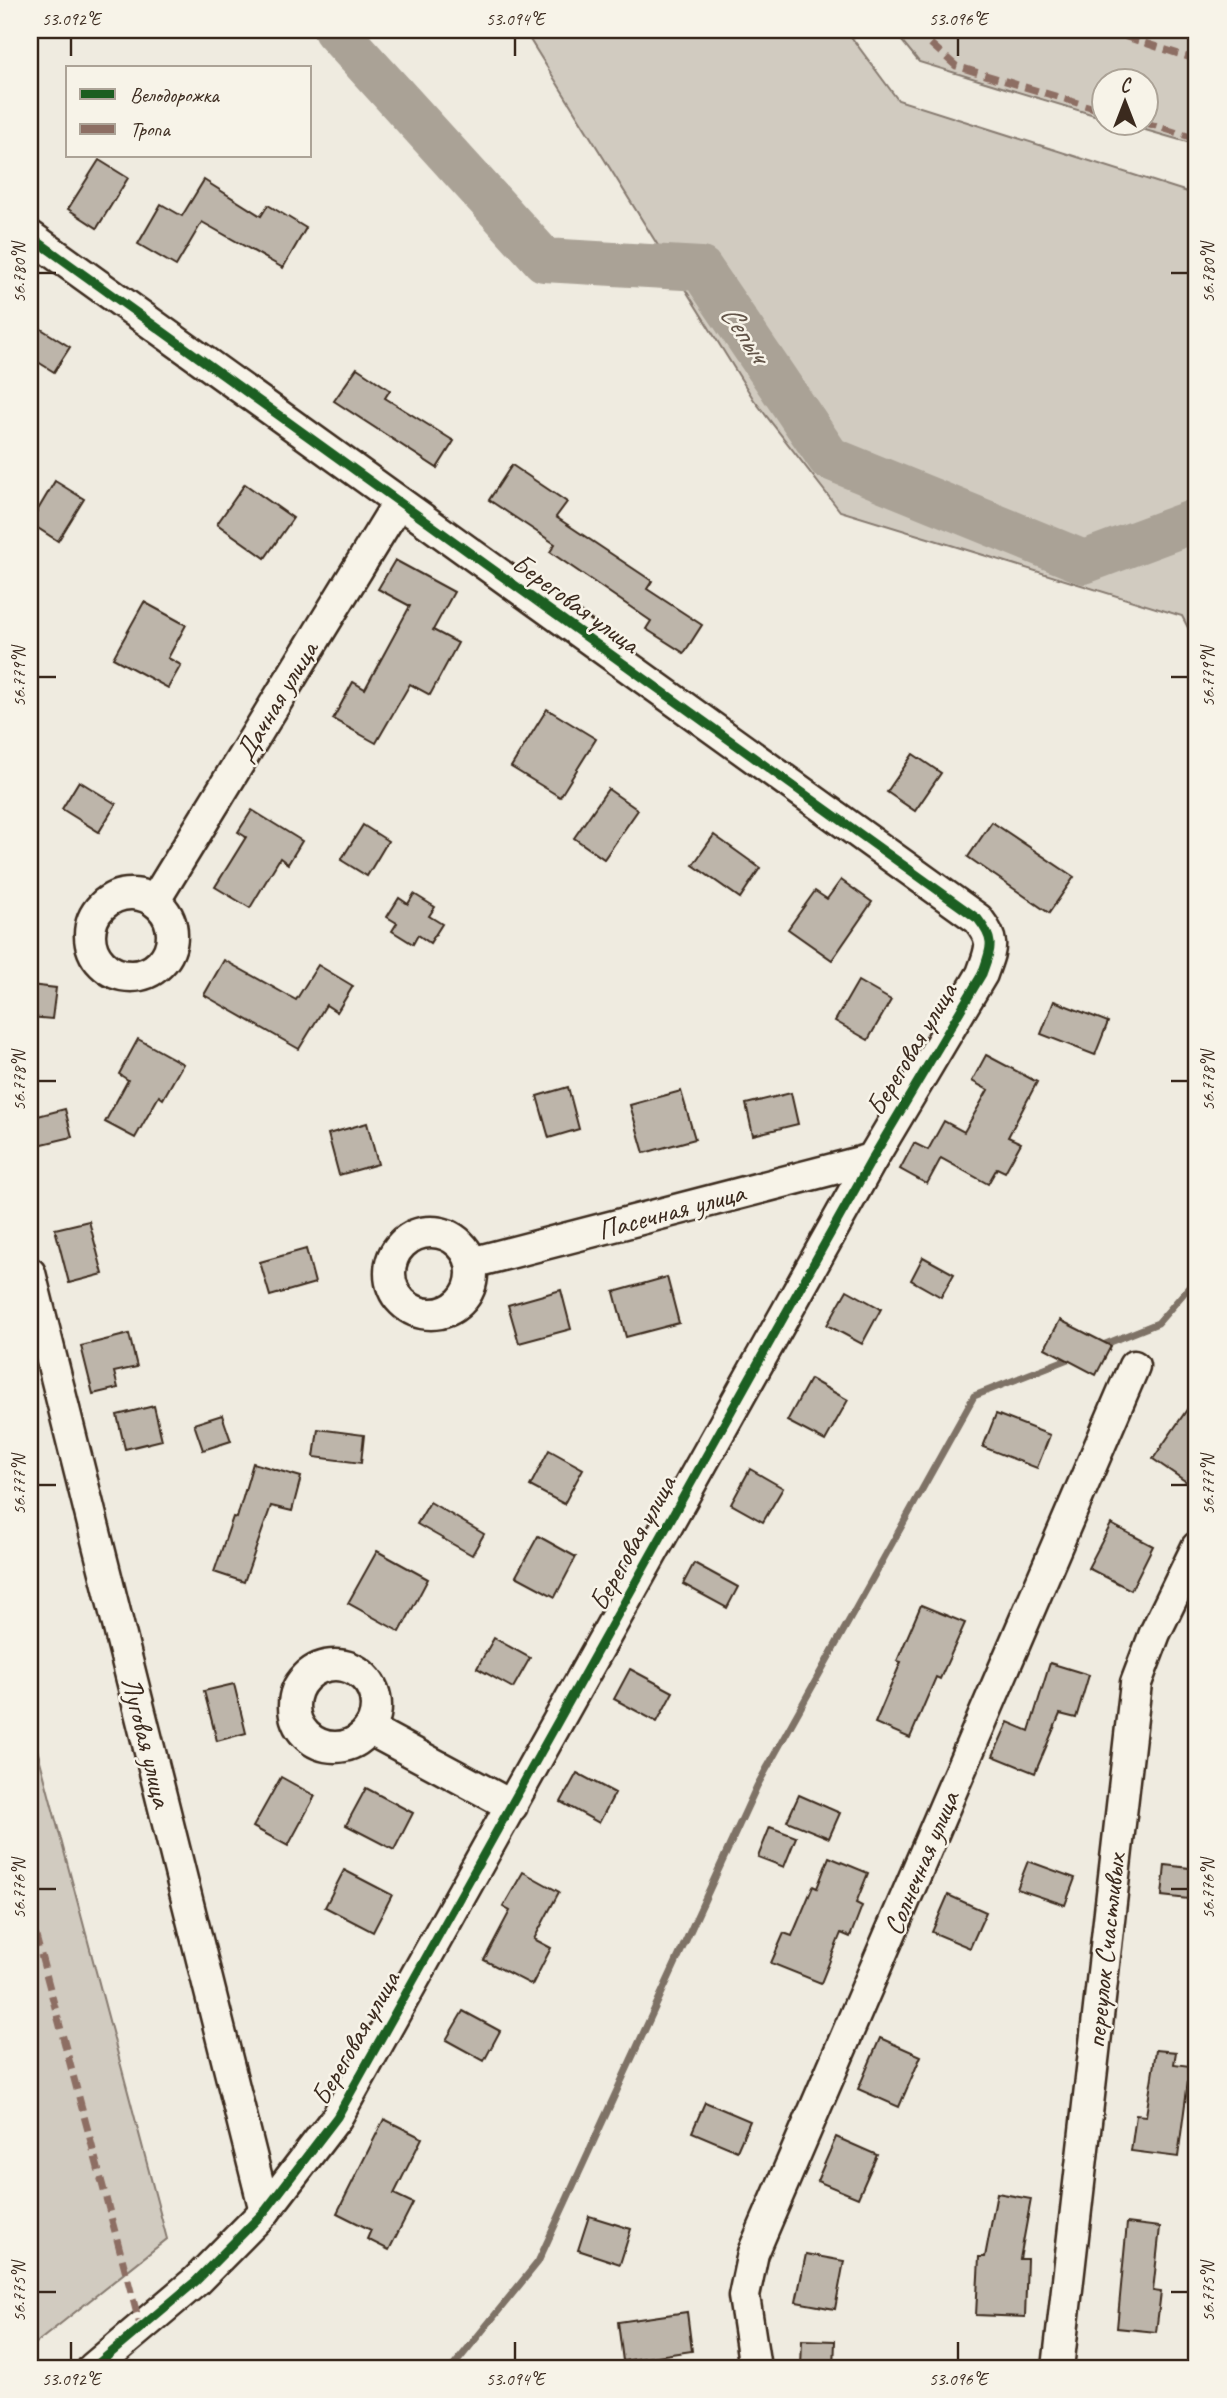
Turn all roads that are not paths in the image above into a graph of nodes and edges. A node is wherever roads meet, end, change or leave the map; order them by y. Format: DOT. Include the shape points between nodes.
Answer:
graph roads {
  1 [pos="30,236"];
  2 [pos="398,503"];
  3 [pos="155,900"];
  4 [pos="872,1159"];
  5 [pos="471,1263"];
  6 [pos="30,1273"];
  7 [pos="1134,1366"];
  8 [pos="1197,1546"];
  9 [pos="369,1729"];
  10 [pos="512,1806"];
  11 [pos="265,2211"];
  12 [pos="93,2368"];
  13 [pos="755,2368"];
  14 [pos="1058,2368"];
  1 -- 2 [label="street, Береговая улица"];
  2 -- 3 [label="street, Дачная улица"];
  2 -- 4 [label="street, Береговая улица" via="978,919 989,933 991,950 982,974"];
  4 -- 5 [label="street, Пасечная улица"];
  4 -- 10 [label="street, Береговая улица"];
  6 -- 11 [label="street, Луговая улица"];
  7 -- 13 [label="street, Солнечная улица" via="753,2253 744,2296"];
  8 -- 14 [label="street, переулок Счастливых" via="1136,1683"];
  9 -- 10 [label="street"];
  10 -- 11 [label="street, Береговая улица" via="337,2117"];
  11 -- 12 [label="street, Береговая улица" via="197,2281"];
}
